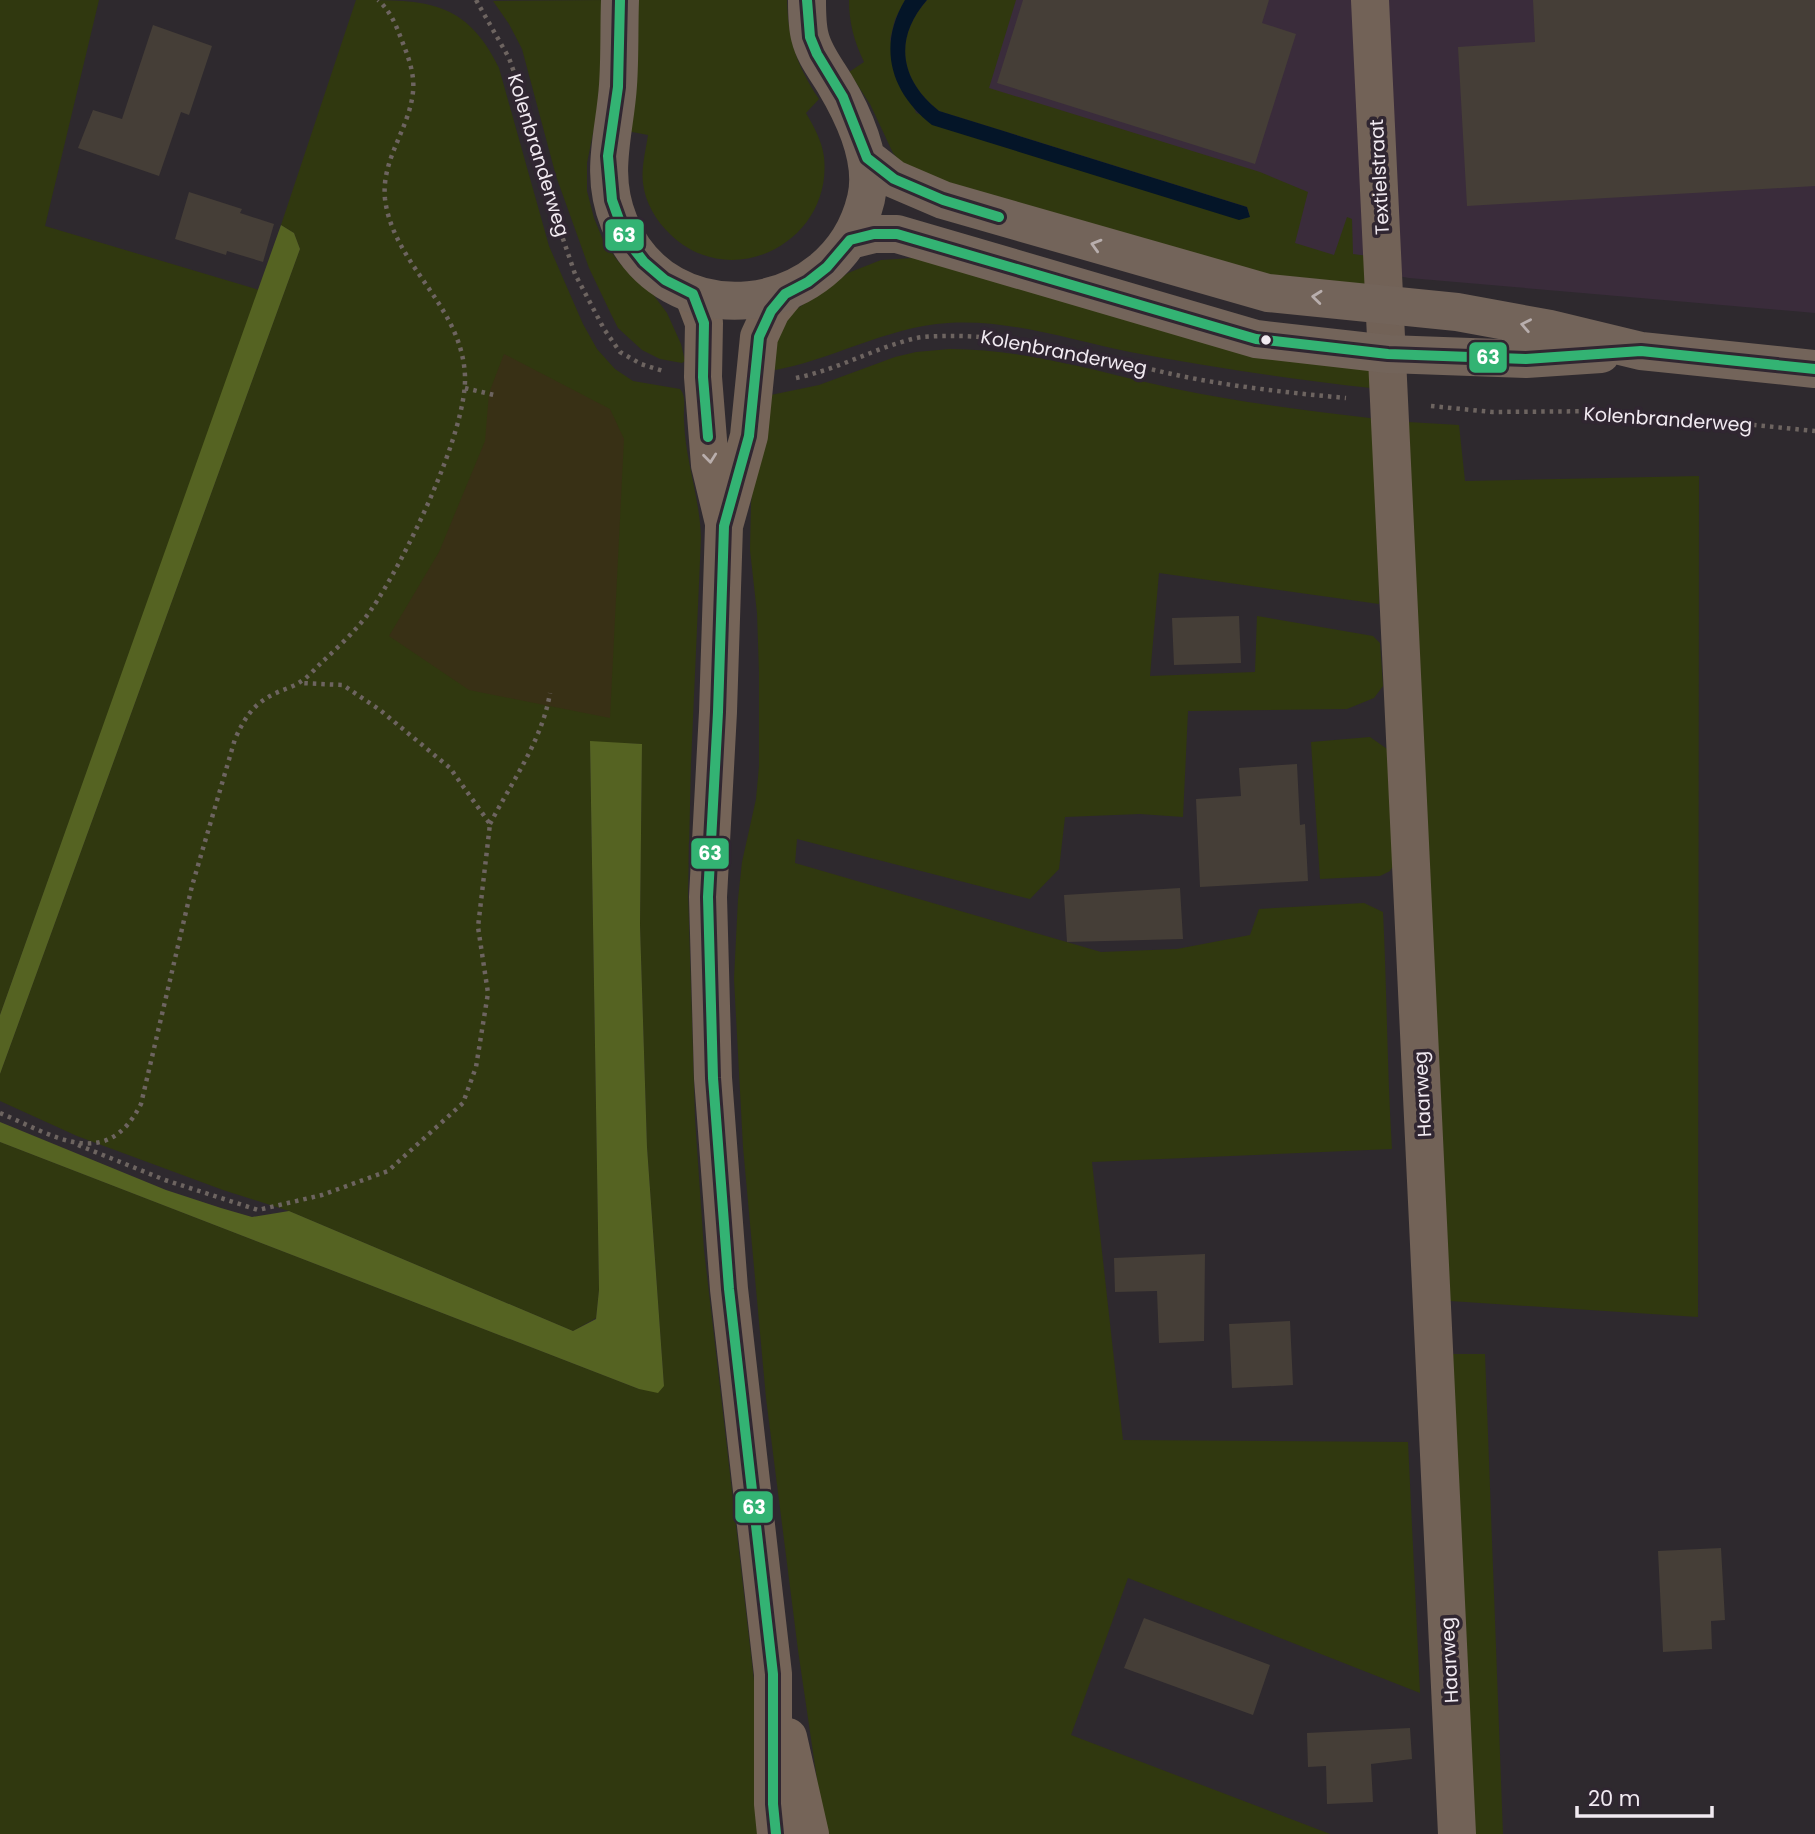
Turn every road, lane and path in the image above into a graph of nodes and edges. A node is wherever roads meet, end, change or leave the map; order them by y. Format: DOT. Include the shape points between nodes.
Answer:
graph roads {
  1 [pos="378,0"];
  2 [pos="476,0"];
  3 [pos="620,0"];
  4 [pos="807,0"];
  5 [pos="1370,0"];
  6 [pos="867,158"];
  7 [pos="850,240"];
  8 [pos="693,294"];
  9 [pos="785,294"];
  10 [pos="1385,304"];
  11 [pos="1641,351"];
  12 [pos="1388,354"];
  13 [pos="1815,369"];
  14 [pos="703,377"];
  15 [pos="755,380"];
  16 [pos="465,388"];
  17 [pos="494,395"];
  18 [pos="1390,402"];
  19 [pos="1815,431"];
  20 [pos="724,526"];
  21 [pos="300,683"];
  22 [pos="550,693"];
  23 [pos="491,824"];
  24 [pos="0,1113"];
  25 [pos="74,1144"];
  26 [pos="773,1674"];
  27 [pos="776,1834"];
  28 [pos="810,1834"];
  29 [pos="1457,1834"];
  1 -- 16 [label="path" via="388,10 410,60 414,89 389,158 385,198 401,245 457,334"];
  2 -- 14 [label="path, Kolenbranderweg" via="509,58 575,274 604,329 620,352 641,364"];
  3 -- 8 [label="main road" via="618,87 608,156 612,200 626,239 644,262 665,280"];
  4 -- 6 [label="main road" via="810,37 843,97"];
  5 -- 10 [label="street, Textielstraat"];
  6 -- 7 [label="main road" via="866,198"];
  10 -- 6 [label="main road, one-way" via="1268,293 1157,262 943,200 894,179"];
  7 -- 9 [label="main road" via="827,267"];
  7 -- 12 [label="main road" via="897,234 1256,339"];
  8 -- 9 [label="main road" via="720,301"];
  8 -- 14 [label="main road" via="704,323"];
  9 -- 15 [label="main road" via="759,337"];
  11 -- 10 [label="main road, one-way" via="1470,314"];
  10 -- 12 [label="street, Textielstraat"];
  11 -- 12 [label="main road" via="1526,359"];
  11 -- 13 [label="main road"];
  12 -- 18 [label="street, Haarweg"];
  14 -- 20 [label="main road, one-way" via="710,465"];
  15 -- 18 [label="path, Kolenbranderweg" via="820,373 920,337 974,335 1185,377"];
  15 -- 20 [label="main road" via="749,436"];
  16 -- 17 [label="path"];
  16 -- 21 [label="path" via="449,452 394,572 370,612"];
  18 -- 19 [label="path, Kolenbranderweg" via="1492,412 1613,411"];
  18 -- 29 [label="street, Haarweg"];
  20 -- 26 [label="main road" via="708,897 713,1078 729,1289"];
  21 -- 23 [label="path" via="343,685 380,710 450,768"];
  21 -- 25 [label="path" via="257,703 244,717 235,738 192,886 141,1104 127,1128 92,1145"];
  22 -- 23 [label="path" via="532,748"];
  23 -- 25 [label="path" via="478,927 488,993 476,1067 463,1103 388,1171 322,1195 258,1210"];
  24 -- 25 [label="path"];
  26 -- 27 [label="main road"];
  26 -- 28 [label="main road"];
}
